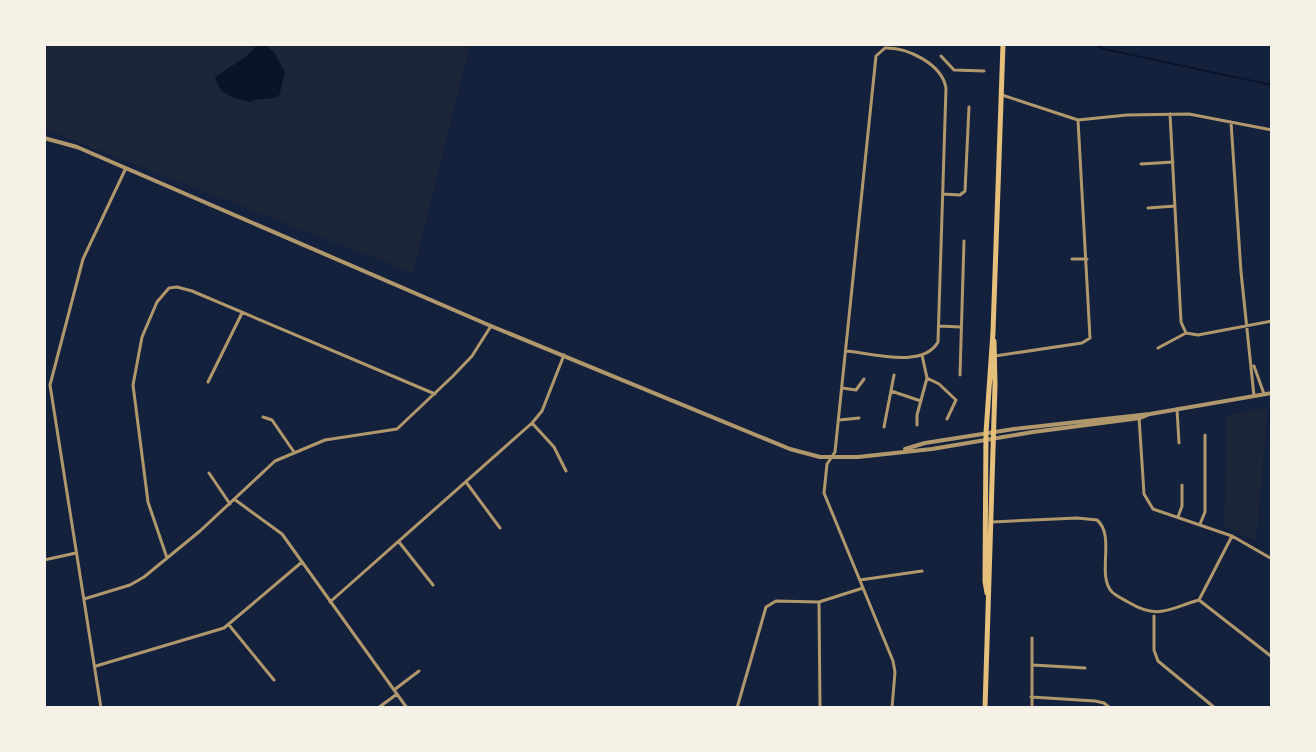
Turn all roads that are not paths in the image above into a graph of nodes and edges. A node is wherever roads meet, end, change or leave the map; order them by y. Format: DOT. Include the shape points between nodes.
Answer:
graph roads {
  1 [pos="1003,44"];
  2 [pos="941,56"];
  3 [pos="950,69"];
  4 [pos="984,71"];
  5 [pos="943,77"];
  6 [pos="1001,94"];
  7 [pos="969,107"];
  8 [pos="1170,114"];
  9 [pos="1078,120"];
  10 [pos="1231,122"];
  11 [pos="1272,130"];
  12 [pos="44,138"];
  13 [pos="1173,162"];
  14 [pos="1141,164"];
  15 [pos="126,168"];
  16 [pos="943,194"];
  17 [pos="1175,206"];
  18 [pos="1148,208"];
  19 [pos="964,241"];
  20 [pos="1072,259"];
  21 [pos="1087,259"];
  22 [pos="242,313"];
  23 [pos="1272,321"];
  24 [pos="1248,325"];
  25 [pos="491,326"];
  26 [pos="939,326"];
  27 [pos="961,327"];
  28 [pos="1186,333"];
  29 [pos="1158,348"];
  30 [pos="846,351"];
  31 [pos="564,355"];
  32 [pos="922,355"];
  33 [pos="993,356"];
  34 [pos="1251,358"];
  35 [pos="894,375"];
  36 [pos="960,375"];
  37 [pos="927,378"];
  38 [pos="864,379"];
  39 [pos="208,382"];
  40 [pos="842,388"];
  41 [pos="891,391"];
  42 [pos="1272,393"];
  43 [pos="435,394"];
  44 [pos="1264,394"];
  45 [pos="1254,396"];
  46 [pos="921,401"];
  47 [pos="1177,409"];
  48 [pos="1139,416"];
  49 [pos="263,417"];
  50 [pos="859,418"];
  51 [pos="947,419"];
  52 [pos="839,420"];
  53 [pos="532,423"];
  54 [pos="917,425"];
  55 [pos="884,427"];
  56 [pos="1205,435"];
  57 [pos="990,436"];
  58 [pos="1179,443"];
  59 [pos="294,452"];
  60 [pos="830,457"];
  61 [pos="566,471"];
  62 [pos="209,473"];
  63 [pos="466,482"];
  64 [pos="1182,485"];
  65 [pos="234,499"];
  66 [pos="230,504"];
  67 [pos="1178,517"];
  68 [pos="988,522"];
  69 [pos="1200,524"];
  70 [pos="500,528"];
  71 [pos="1232,536"];
  72 [pos="399,542"];
  73 [pos="76,553"];
  74 [pos="167,558"];
  75 [pos="1272,559"];
  76 [pos="44,560"];
  77 [pos="302,562"];
  78 [pos="922,571"];
  79 [pos="860,580"];
  80 [pos="433,585"];
  81 [pos="863,588"];
  82 [pos="84,599"];
  83 [pos="1199,600"];
  84 [pos="330,602"];
  85 [pos="819,602"];
  86 [pos="1154,614"];
  87 [pos="229,625"];
  88 [pos="1032,638"];
  89 [pos="1272,657"];
  90 [pos="1032,665"];
  91 [pos="95,667"];
  92 [pos="1085,668"];
  93 [pos="419,671"];
  94 [pos="274,680"];
  95 [pos="394,690"];
  96 [pos="397,694"];
  97 [pos="1031,697"];
  98 [pos="101,708"];
  99 [pos="378,708"];
  100 [pos="407,708"];
  101 [pos="737,708"];
  102 [pos="820,708"];
  103 [pos="892,708"];
  104 [pos="985,708"];
  105 [pos="1032,708"];
  106 [pos="1110,708"];
  107 [pos="1215,708"];
  1 -- 6 [label="main road"];
  2 -- 3 [label="street"];
  3 -- 4 [label="street"];
  3 -- 5 [label="street"];
  5 -- 16 [label="street"];
  5 -- 30 [label="street" via="904,49 885,48 876,56"];
  6 -- 9 [label="street"];
  6 -- 33 [label="main road"];
  7 -- 16 [label="street" via="965,191"];
  8 -- 9 [label="street"];
  8 -- 10 [label="street"];
  8 -- 13 [label="street"];
  9 -- 21 [label="street"];
  10 -- 11 [label="street"];
  10 -- 24 [label="street"];
  12 -- 15 [label="street"];
  13 -- 14 [label="street"];
  13 -- 17 [label="street"];
  15 -- 25 [label="street"];
  15 -- 73 [label="street" via="83,259 51,380"];
  16 -- 26 [label="street"];
  17 -- 18 [label="street"];
  17 -- 28 [label="street" via="1181,322"];
  19 -- 27 [label="street"];
  20 -- 21 [label="street"];
  21 -- 33 [label="street" via="1087,342"];
  22 -- 39 [label="street"];
  22 -- 43 [label="street"];
  22 -- 74 [label="street" via="173,287 157,302 142,337 133,385 148,502"];
  23 -- 24 [label="street"];
  24 -- 28 [label="street"];
  24 -- 34 [label="street"];
  25 -- 31 [label="street"];
  25 -- 43 [label="street" via="472,356"];
  26 -- 27 [label="street"];
  26 -- 32 [label="street" via="936,346"];
  27 -- 36 [label="street"];
  28 -- 29 [label="street"];
  30 -- 32 [label="street"];
  30 -- 40 [label="street"];
  31 -- 53 [label="street"];
  31 -- 60 [label="street" via="790,449"];
  32 -- 37 [label="street"];
  33 -- 57 [label="main road"];
  34 -- 44 [label="street"];
  34 -- 45 [label="street"];
  35 -- 41 [label="street"];
  37 -- 46 [label="street"];
  37 -- 51 [label="street" via="956,400"];
  38 -- 40 [label="street" via="856,390"];
  40 -- 52 [label="street"];
  41 -- 46 [label="street"];
  41 -- 55 [label="street"];
  42 -- 44 [label="street"];
  43 -- 59 [label="street" via="397,429 325,440"];
  44 -- 45 [label="street"];
  45 -- 47 [label="street"];
  46 -- 54 [label="street"];
  47 -- 48 [label="street"];
  47 -- 58 [label="street"];
  48 -- 57 [label="street"];
  48 -- 67 [label="street" via="1145,497 1153,509"];
  49 -- 59 [label="street" via="272,420"];
  50 -- 52 [label="street"];
  52 -- 60 [label="street"];
  53 -- 61 [label="street" via="554,447"];
  53 -- 63 [label="street"];
  56 -- 69 [label="street" via="1205,512"];
  57 -- 60 [label="street"];
  57 -- 68 [label="main road"];
  59 -- 65 [label="street" via="268,466"];
  60 -- 79 [label="street" via="824,493"];
  62 -- 66 [label="street"];
  63 -- 70 [label="street"];
  63 -- 72 [label="street"];
  64 -- 67 [label="street"];
  65 -- 66 [label="street"];
  65 -- 77 [label="street" via="279,530"];
  66 -- 74 [label="street"];
  67 -- 69 [label="street"];
  68 -- 86 [label="street" via="1097,520 1104,526 1108,587"];
  68 -- 104 [label="main road"];
  69 -- 71 [label="street"];
  71 -- 75 [label="street"];
  71 -- 83 [label="street"];
  72 -- 80 [label="street"];
  72 -- 84 [label="street"];
  73 -- 76 [label="street"];
  73 -- 82 [label="street"];
  74 -- 82 [label="street" via="137,582"];
  77 -- 84 [label="street"];
  77 -- 87 [label="street"];
  78 -- 79 [label="street"];
  79 -- 81 [label="street"];
  81 -- 85 [label="street"];
  81 -- 103 [label="street" via="893,661"];
  82 -- 91 [label="street"];
  83 -- 86 [label="street"];
  83 -- 89 [label="street"];
  84 -- 95 [label="street"];
  85 -- 101 [label="street" via="776,601 766,607"];
  85 -- 102 [label="street"];
  86 -- 107 [label="street" via="1158,661"];
  87 -- 91 [label="street"];
  87 -- 94 [label="street"];
  88 -- 90 [label="street"];
  90 -- 92 [label="street"];
  90 -- 97 [label="street"];
  91 -- 98 [label="street"];
  93 -- 95 [label="street"];
  95 -- 96 [label="street"];
  96 -- 99 [label="street"];
  96 -- 100 [label="street"];
  97 -- 105 [label="street"];
  97 -- 106 [label="street" via="1095,701"];
}
